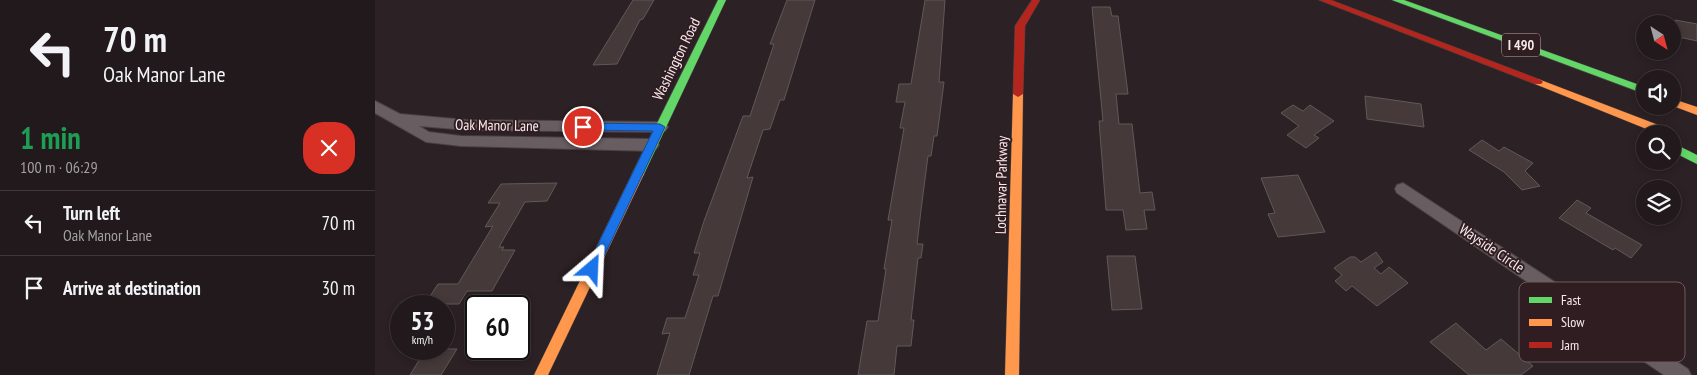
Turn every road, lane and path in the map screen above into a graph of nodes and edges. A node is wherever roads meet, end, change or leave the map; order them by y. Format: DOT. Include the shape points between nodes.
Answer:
graph roads {
  1 [pos="722,0"];
  2 [pos="1036,0"];
  3 [pos="1323,0"];
  4 [pos="1397,0"];
  5 [pos="1636,89"];
  6 [pos="1566,91"];
  7 [pos="1681,105"];
  8 [pos="375,106"];
  9 [pos="1697,111"];
  10 [pos="395,118"];
  11 [pos="1649,125"];
  12 [pos="660,127"];
  13 [pos="1636,128"];
  14 [pos="1681,138"];
  15 [pos="1689,142"];
  16 [pos="651,145"];
  17 [pos="1681,152"];
  18 [pos="1697,160"];
  19 [pos="1403,189"];
  20 [pos="1542,282"];
  21 [pos="1662,362"];
  22 [pos="541,375"];
  23 [pos="1012,375"];
  24 [pos="1681,375"];
  1 -- 12 [label="main road, Washington Road"];
  2 -- 23 [label="main road, Lochnavar Parkway" via="1020,26"];
  3 -- 6 [label="main road, I 490"];
  4 -- 5 [label="main road, I 490"];
  6 -- 11 [label="main road, I 490"];
  6 -- 13 [label="main road"];
  7 -- 9 [label="main road"];
  8 -- 10 [label="street, Oak Manor Lane"];
  10 -- 12 [label="street, Oak Manor Lane" via="467,126"];
  10 -- 16 [label="street, Oak Manor Lane" via="426,136 461,141"];
  12 -- 16 [label="main road, Washington Road"];
  14 -- 15 [label="main road, I 490"];
  16 -- 22 [label="main road, Washington Road"];
  17 -- 18 [label="main road"];
  19 -- 20 [label="street, Wayside Circle"];
  21 -- 24 [label="street, Wayside Circle"];
}
